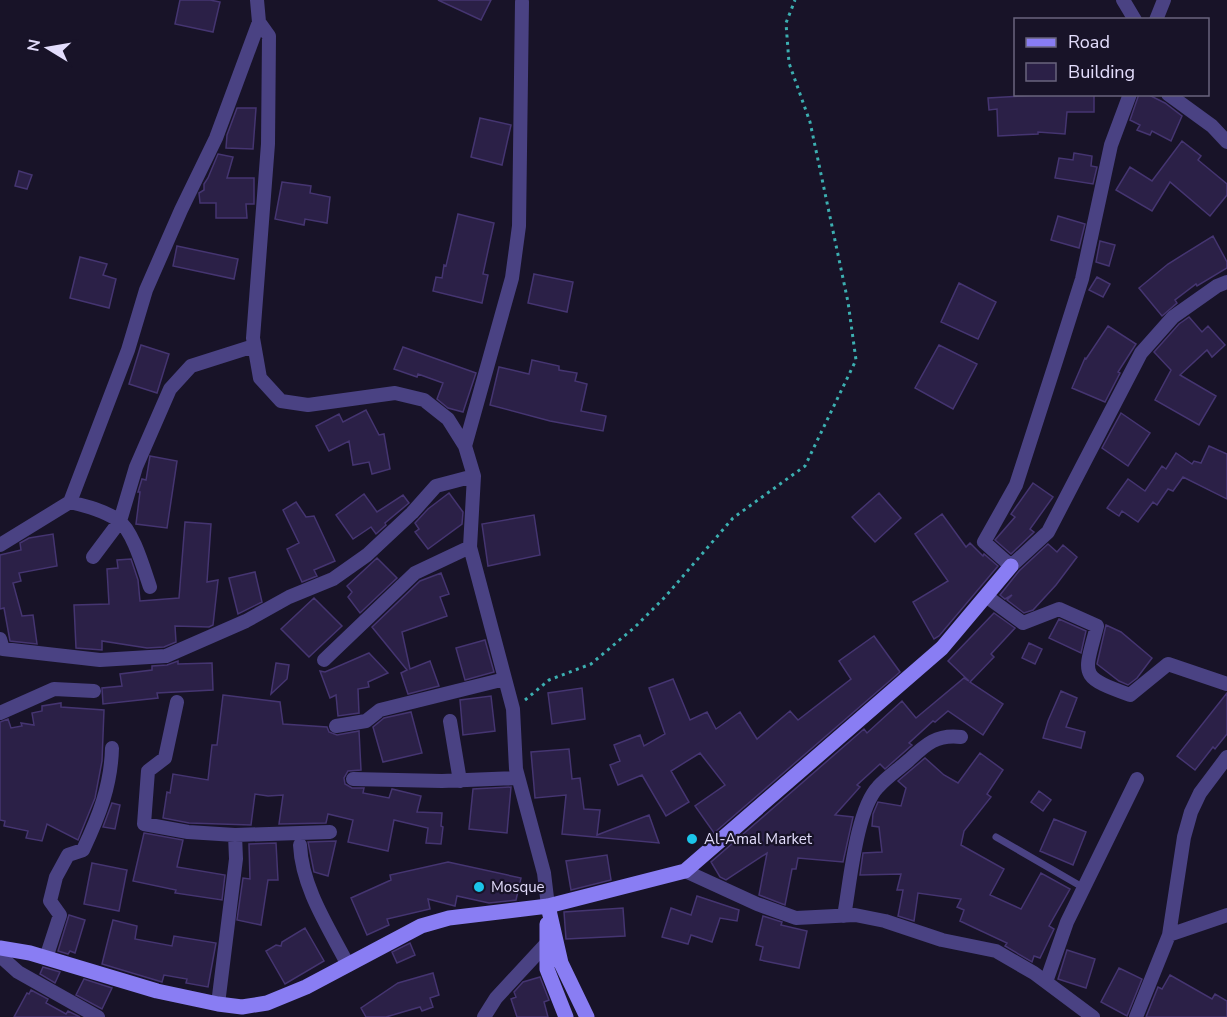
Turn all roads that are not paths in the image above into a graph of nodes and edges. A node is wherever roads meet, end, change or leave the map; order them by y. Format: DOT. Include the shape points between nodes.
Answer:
graph roads {
  1 [pos="257,0"];
  2 [pos="1123,0"];
  3 [pos="1164,0"];
  4 [pos="522,2"];
  5 [pos="1134,18"];
  6 [pos="1157,18"];
  7 [pos="259,22"];
  8 [pos="1129,96"];
  9 [pos="1171,96"];
  10 [pos="1227,142"];
  11 [pos="1227,282"];
  12 [pos="255,346"];
  13 [pos="465,446"];
  14 [pos="474,476"];
  15 [pos="70,502"];
  16 [pos="120,521"];
  17 [pos="0,545"];
  18 [pos="470,547"];
  19 [pos="93,557"];
  20 [pos="1011,566"];
  21 [pos="150,587"];
  22 [pos="986,596"];
  23 [pos="0,639"];
  24 [pos="324,660"];
  25 [pos="505,679"];
  26 [pos="1227,684"];
  27 [pos="94,691"];
  28 [pos="177,702"];
  29 [pos="0,713"];
  30 [pos="450,721"];
  31 [pos="336,726"];
  32 [pos="961,737"];
  33 [pos="112,748"];
  34 [pos="1227,757"];
  35 [pos="353,778"];
  36 [pos="518,778"];
  37 [pos="1137,779"];
  38 [pos="460,780"];
  39 [pos="330,832"];
  40 [pos="235,835"];
  41 [pos="996,837"];
  42 [pos="300,845"];
  43 [pos="685,871"];
  44 [pos="1084,888"];
  45 [pos="548,906"];
  46 [pos="1227,915"];
  47 [pos="844,916"];
  48 [pos="1168,935"];
  49 [pos="546,944"];
  50 [pos="0,948"];
  51 [pos="0,956"];
  52 [pos="45,958"];
  53 [pos="348,965"];
  54 [pos="1046,982"];
  55 [pos="218,1004"];
  56 [pos="98,1017"];
  57 [pos="484,1017"];
  58 [pos="566,1017"];
  59 [pos="587,1017"];
  60 [pos="1093,1017"];
  61 [pos="1136,1017"];
  1 -- 7 [label="street"];
  2 -- 5 [label="street"];
  3 -- 6 [label="street"];
  4 -- 13 [label="street" via="519,226 514,267"];
  7 -- 12 [label="street" via="269,36 268,144"];
  7 -- 15 [label="street" via="216,138 146,290 128,350"];
  8 -- 20 [label="street" via="1111,146 1082,279 1016,485 984,542"];
  9 -- 10 [label="street"];
  11 -- 20 [label="street" via="1173,317 1141,353 1048,532"];
  12 -- 13 [label="street" via="260,378 281,401 308,405 395,393 424,400 448,419"];
  12 -- 16 [label="street" via="191,366 170,389 136,467"];
  13 -- 14 [label="street"];
  14 -- 18 [label="street"];
  14 -- 23 [label="street" via="436,486 367,555 333,579 166,656 100,660 3,649"];
  15 -- 16 [label="street"];
  15 -- 17 [label="street"];
  16 -- 19 [label="street"];
  16 -- 21 [label="street" via="136,546"];
  18 -- 24 [label="street" via="415,573"];
  18 -- 25 [label="street"];
  20 -- 22 [label="street"];
  22 -- 26 [label="street" via="1023,623 1059,609 1097,626 1087,662 1089,674 1097,683 1130,695 1167,664"];
  22 -- 43 [label="street" via="942,648"];
  25 -- 31 [label="street" via="380,710 366,721"];
  25 -- 36 [label="street" via="513,709"];
  27 -- 29 [label="street" via="54,689"];
  28 -- 40 [label="street" via="165,758 148,771 144,824"];
  30 -- 38 [label="street"];
  32 -- 47 [label="street" via="948,735 927,743 877,788 865,807"];
  33 -- 52 [label="street" via="112,772 99,818 83,850 68,855 56,877 50,901 60,915"];
  34 -- 48 [label="street" via="1191,812"];
  35 -- 38 [label="street"];
  36 -- 38 [label="street"];
  36 -- 45 [label="street" via="544,873"];
  37 -- 44 [label="street"];
  39 -- 40 [label="street"];
  40 -- 55 [label="street" via="236,860"];
  41 -- 44 [label="lane"];
  42 -- 53 [label="street" via="301,862 314,898"];
  43 -- 45 [label="street"];
  43 -- 47 [label="street" via="796,918"];
  44 -- 54 [label="street" via="1067,922"];
  45 -- 49 [label="street"];
  45 -- 53 [label="street" via="440,920"];
  45 -- 59 [label="street" via="561,963"];
  46 -- 48 [label="street"];
  47 -- 54 [label="street" via="885,921 942,940 996,951"];
  48 -- 61 [label="street"];
  49 -- 57 [label="street" via="496,998"];
  49 -- 58 [label="street" via="547,969"];
  50 -- 52 [label="street"];
  51 -- 56 [label="street" via="18,972"];
  52 -- 55 [label="street"];
  53 -- 55 [label="street" via="267,1003"];
  54 -- 60 [label="street"];
}
